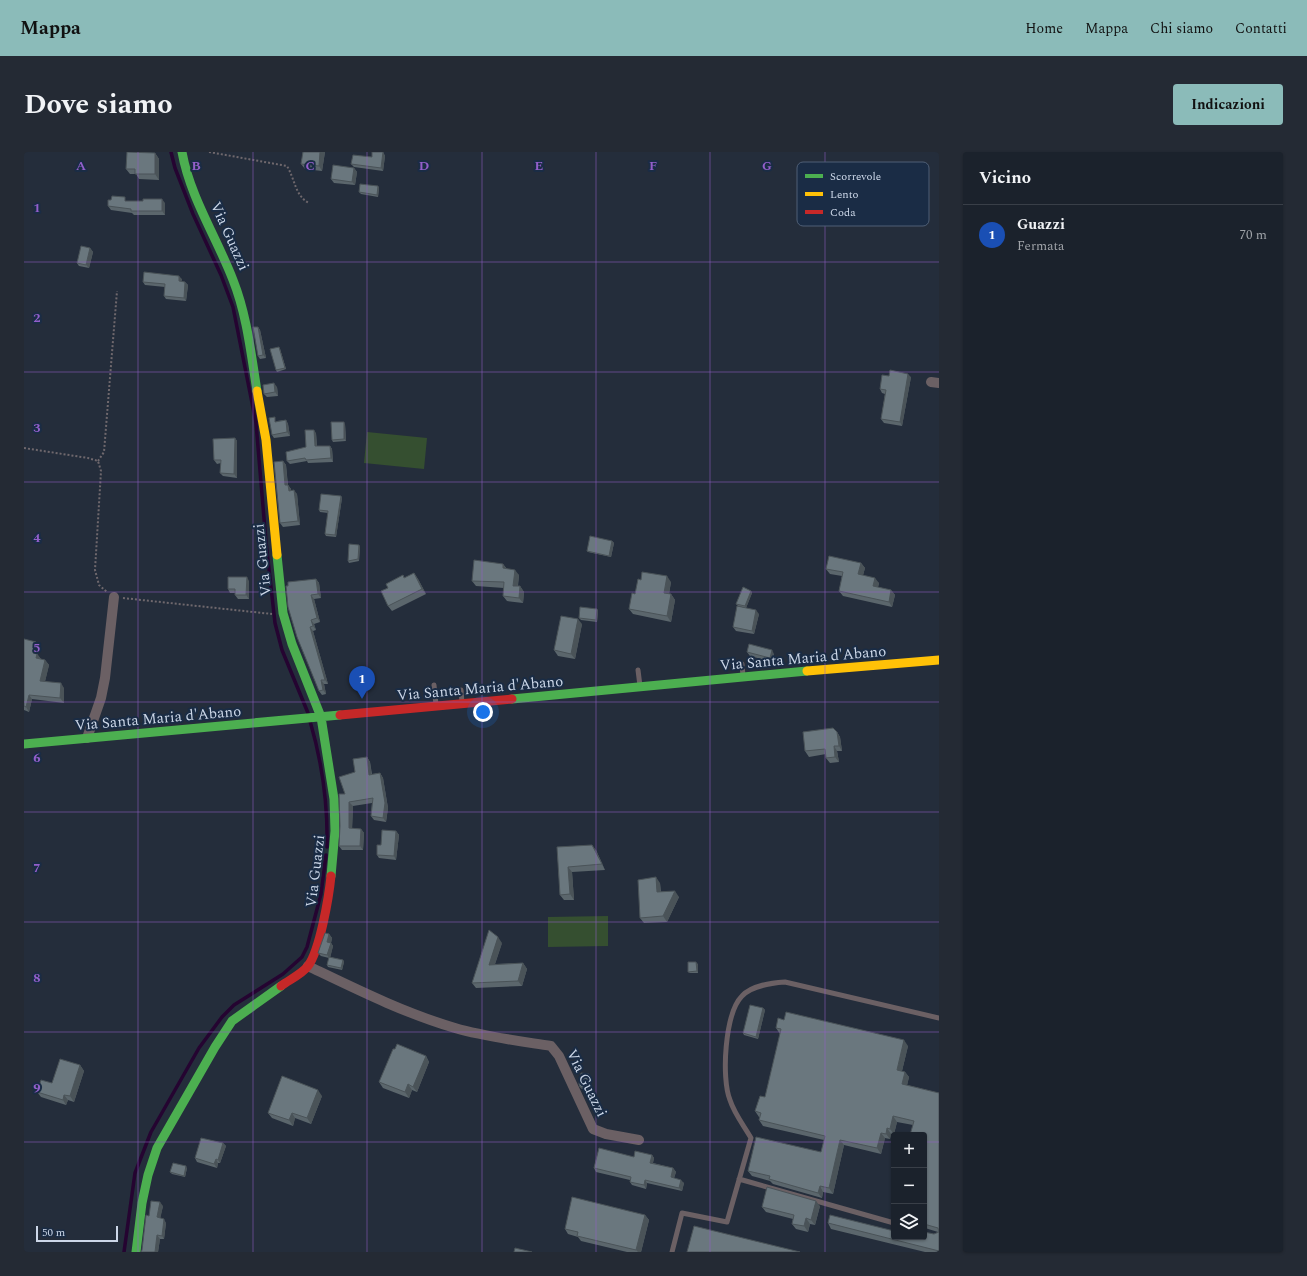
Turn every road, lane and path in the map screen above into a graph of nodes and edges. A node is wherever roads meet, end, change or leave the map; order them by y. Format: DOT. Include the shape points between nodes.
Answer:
graph roads {
  1 [pos="182,152"];
  2 [pos="208,152"];
  3 [pos="309,203"];
  4 [pos="117,292"];
  5 [pos="24,448"];
  6 [pos="98,461"];
  7 [pos="114,597"];
  8 [pos="267,615"];
  9 [pos="939,660"];
  10 [pos="742,664"];
  11 [pos="638,670"];
  12 [pos="743,677"];
  13 [pos="434,685"];
  14 [pos="640,687"];
  15 [pos="461,690"];
  16 [pos="462,704"];
  17 [pos="436,706"];
  18 [pos="318,717"];
  19 [pos="87,738"];
  20 [pos="24,744"];
  21 [pos="308,966"];
  22 [pos="939,1018"];
  23 [pos="639,1140"];
  24 [pos="739,1179"];
  25 [pos="891,1222"];
  26 [pos="136,1252"];
  27 [pos="672,1252"];
  1 -- 18 [label="street, Via Guazzi" via="199,202 234,281 241,306 266,440 283,613"];
  2 -- 3 [label="path" via="287,166 297,191"];
  4 -- 6 [label="path" via="104,452"];
  5 -- 6 [label="path"];
  6 -- 7 [label="path" via="102,471 94,570 99,585"];
  7 -- 8 [label="path, Via Guazzi"];
  7 -- 19 [label="street, Via Santa Maria d'Abano" via="105,678"];
  9 -- 12 [label="street, Via Santa Maria d'Abano"];
  10 -- 12 [label="lane"];
  11 -- 14 [label="lane"];
  12 -- 14 [label="street, Via Santa Maria d'Abano"];
  13 -- 17 [label="lane"];
  14 -- 16 [label="street, Via Santa Maria d'Abano"];
  15 -- 16 [label="lane"];
  16 -- 17 [label="street, Via Santa Maria d'Abano"];
  17 -- 18 [label="street, Via Santa Maria d'Abano"];
  18 -- 19 [label="street, Via Santa Maria d'Abano"];
  18 -- 21 [label="street, Via Guazzi" via="334,799 335,831 329,896 318,941"];
  19 -- 20 [label="street, Via Santa Maria d'Abano"];
  21 -- 23 [label="street, Via Guazzi" via="404,1011 455,1028 508,1040 551,1046 593,1129"];
  21 -- 26 [label="street, Via Guazzi" via="232,1021 215,1047 157,1148 142,1203"];
  22 -- 24 [label="lane" via="785,982 765,984 742,996 732,1016 726,1041 725,1072 729,1100 751,1138"];
  24 -- 25 [label="lane"];
  24 -- 27 [label="lane" via="727,1222 682,1213"];
}
